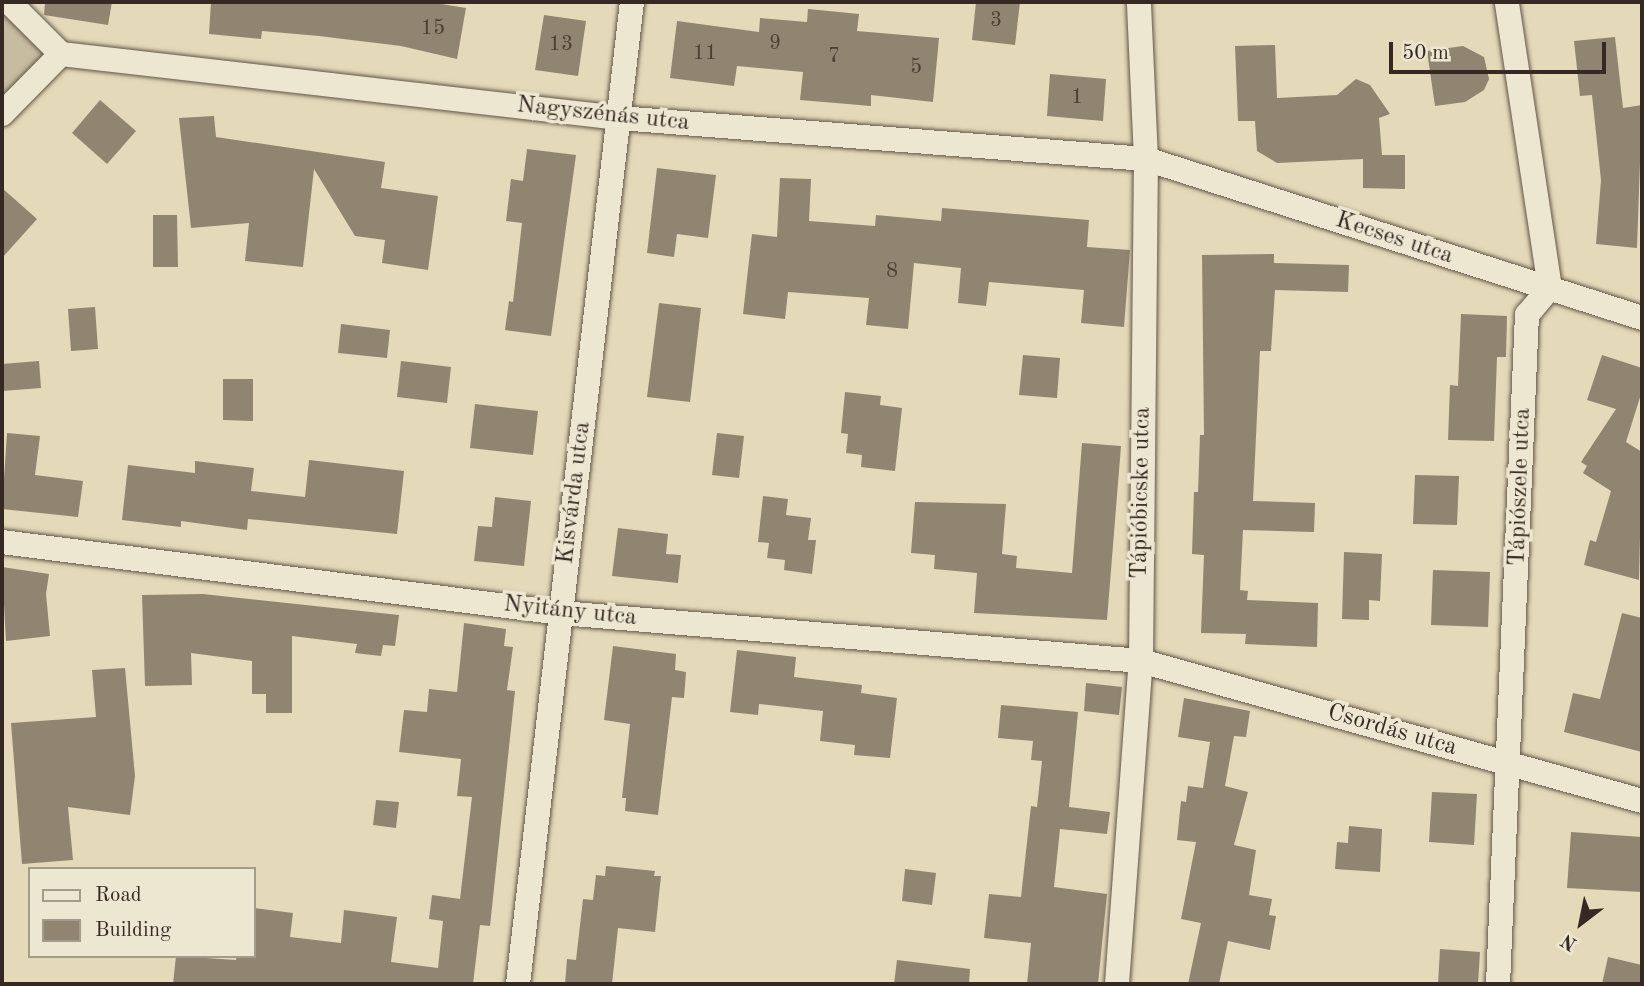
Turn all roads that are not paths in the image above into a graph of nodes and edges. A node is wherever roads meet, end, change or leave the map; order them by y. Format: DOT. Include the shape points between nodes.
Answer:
graph roads {
  1 [pos="9,2"];
  2 [pos="632,2"];
  3 [pos="1139,2"];
  4 [pos="1507,2"];
  5 [pos="61,54"];
  6 [pos="2,114"];
  7 [pos="619,118"];
  8 [pos="1146,159"];
  9 [pos="1550,288"];
  10 [pos="1642,318"];
  11 [pos="2,542"];
  12 [pos="561,613"];
  13 [pos="1141,660"];
  14 [pos="1511,764"];
  15 [pos="1642,801"];
  16 [pos="518,984"];
  17 [pos="1117,984"];
  18 [pos="1498,984"];
  1 -- 5 [label="street"];
  2 -- 7 [label="street, Kisvárda utca"];
  3 -- 8 [label="street, Tápióbicske utca"];
  4 -- 9 [label="street"];
  5 -- 6 [label="street"];
  5 -- 7 [label="street, Nagyszénás utca"];
  7 -- 8 [label="street, Nagyszénás utca"];
  7 -- 12 [label="street, Kisvárda utca"];
  8 -- 9 [label="street, Kecses utca"];
  8 -- 13 [label="street, Tápióbicske utca"];
  9 -- 10 [label="street, Kecses utca"];
  9 -- 14 [label="street, Tápiószele utca" via="1527,315"];
  11 -- 12 [label="street, Nyitány utca"];
  12 -- 13 [label="street, Nyitány utca"];
  12 -- 16 [label="street, Kisvárda utca"];
  13 -- 14 [label="street, Csordás utca"];
  13 -- 17 [label="street, Tápióbicske utca"];
  14 -- 15 [label="street, Csordás utca"];
  14 -- 18 [label="street, Tápiószele utca"];
}
